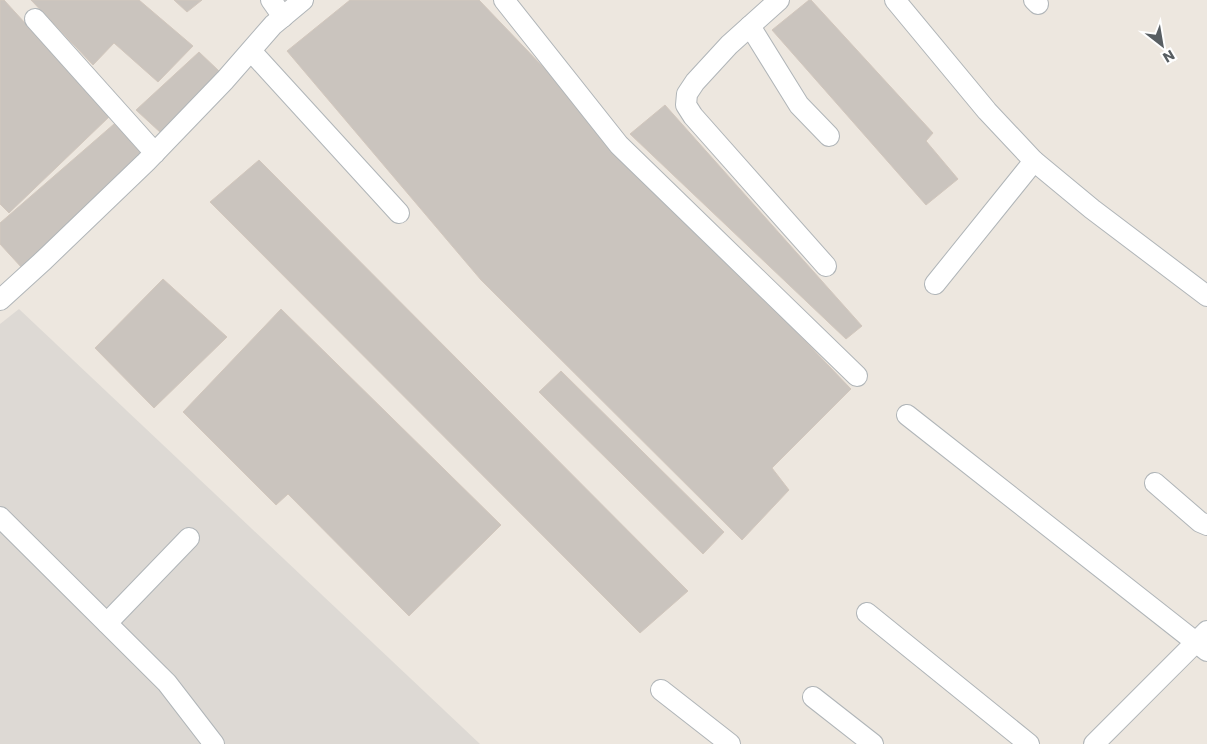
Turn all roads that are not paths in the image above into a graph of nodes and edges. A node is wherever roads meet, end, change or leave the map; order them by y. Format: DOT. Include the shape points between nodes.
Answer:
graph roads {
  1 [pos="271,0"];
  2 [pos="303,0"];
  3 [pos="504,0"];
  4 [pos="779,0"];
  5 [pos="895,0"];
  6 [pos="283,17"];
  7 [pos="35,19"];
  8 [pos="750,26"];
  9 [pos="251,51"];
  10 [pos="829,136"];
  11 [pos="155,153"];
  12 [pos="1036,163"];
  13 [pos="399,213"];
  14 [pos="826,266"];
  15 [pos="935,284"];
  16 [pos="1207,296"];
  17 [pos="1,297"];
  18 [pos="857,376"];
  19 [pos="907,414"];
  20 [pos="1155,483"];
  21 [pos="0,517"];
  22 [pos="1207,525"];
  23 [pos="189,538"];
  24 [pos="867,613"];
  25 [pos="107,623"];
  26 [pos="1203,641"];
  27 [pos="660,690"];
  28 [pos="813,697"];
  29 [pos="1099,743"];
  30 [pos="214,744"];
  31 [pos="730,744"];
  32 [pos="873,744"];
  33 [pos="1029,744"];
  1 -- 6 [label="street"];
  2 -- 6 [label="street"];
  3 -- 18 [label="street" via="619,145"];
  4 -- 8 [label="street"];
  5 -- 12 [label="street" via="987,111"];
  6 -- 9 [label="street"];
  7 -- 11 [label="street"];
  8 -- 10 [label="street" via="799,105"];
  8 -- 14 [label="street" via="695,82 687,94 686,105"];
  9 -- 11 [label="street"];
  9 -- 13 [label="street"];
  11 -- 17 [label="street"];
  12 -- 15 [label="street"];
  12 -- 16 [label="street"];
  19 -- 26 [label="street"];
  20 -- 22 [label="street"];
  21 -- 25 [label="street"];
  23 -- 25 [label="street"];
  24 -- 33 [label="street"];
  25 -- 30 [label="street" via="167,683"];
  26 -- 29 [label="street"];
  27 -- 31 [label="street"];
  28 -- 32 [label="street"];
}
